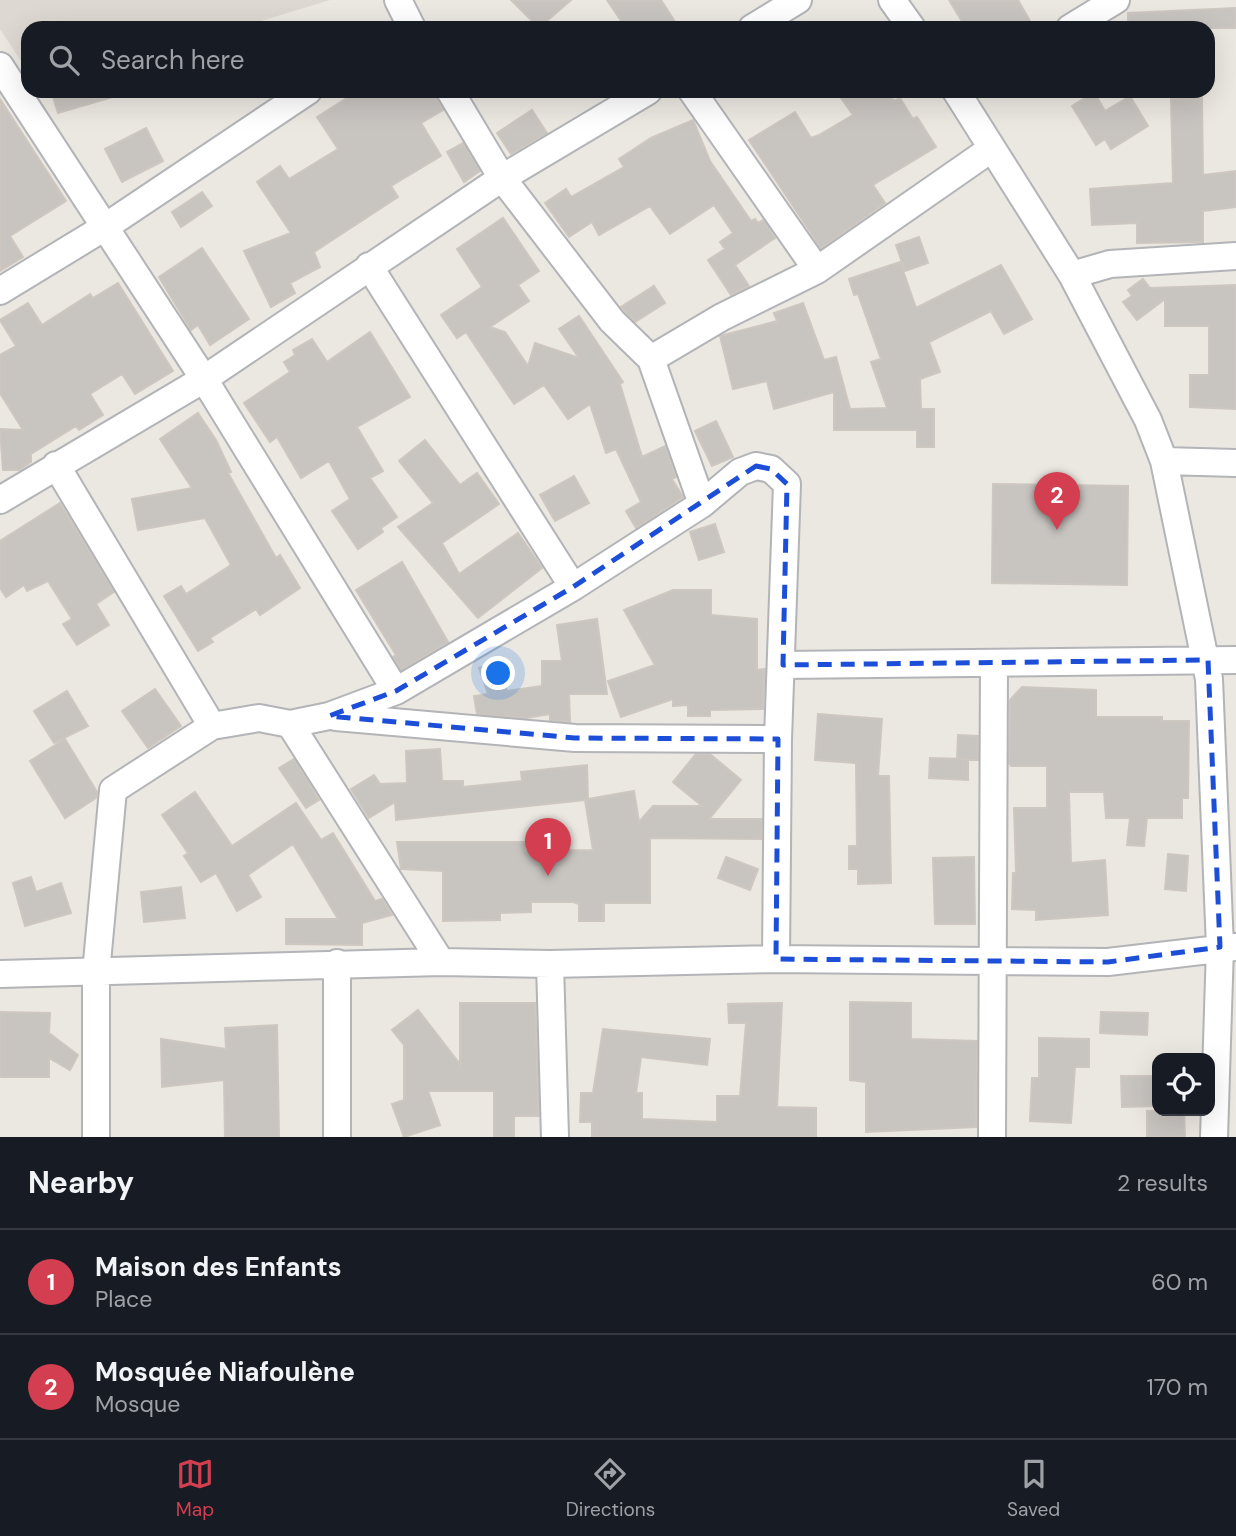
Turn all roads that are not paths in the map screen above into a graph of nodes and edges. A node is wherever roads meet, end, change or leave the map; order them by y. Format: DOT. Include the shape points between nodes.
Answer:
graph roads {
  1 [pos="798,0"];
  2 [pos="892,0"];
  3 [pos="1116,0"];
  4 [pos="764,21"];
  5 [pos="907,21"];
  6 [pos="1082,21"];
  7 [pos="0,66"];
  8 [pos="297,98"];
  9 [pos="454,98"];
  10 [pos="636,98"];
  11 [pos="697,98"];
  12 [pos="965,98"];
  13 [pos="991,149"];
  14 [pos="502,178"];
  15 [pos="105,226"];
  16 [pos="1236,256"];
  17 [pos="369,266"];
  18 [pos="817,270"];
  19 [pos="1072,275"];
  20 [pos="0,291"];
  21 [pos="651,359"];
  22 [pos="204,379"];
  23 [pos="1164,461"];
  24 [pos="1236,463"];
  25 [pos="56,465"];
  26 [pos="0,500"];
  27 [pos="702,504"];
  28 [pos="573,587"];
  29 [pos="1208,660"];
  30 [pos="1236,660"];
  31 [pos="994,664"];
  32 [pos="783,665"];
  33 [pos="396,691"];
  34 [pos="329,716"];
  35 [pos="290,724"];
  36 [pos="212,726"];
  37 [pos="778,739"];
  38 [pos="1228,947"];
  39 [pos="775,959"];
  40 [pos="991,960"];
  41 [pos="441,962"];
  42 [pos="337,963"];
  43 [pos="550,964"];
  44 [pos="96,973"];
  45 [pos="0,974"];
  46 [pos="96,1137"];
  47 [pos="337,1137"];
  48 [pos="555,1137"];
  49 [pos="992,1137"];
  50 [pos="1214,1137"];
  1 -- 4 [label="street"];
  2 -- 5 [label="street"];
  3 -- 6 [label="street"];
  7 -- 15 [label="street"];
  8 -- 15 [label="street"];
  9 -- 14 [label="street"];
  10 -- 14 [label="street"];
  11 -- 18 [label="street"];
  12 -- 13 [label="street"];
  13 -- 18 [label="street"];
  13 -- 19 [label="street"];
  14 -- 17 [label="street"];
  14 -- 21 [label="street" via="612,321"];
  15 -- 20 [label="street"];
  15 -- 22 [label="street"];
  16 -- 19 [label="street" via="1110,264"];
  17 -- 22 [label="street"];
  17 -- 28 [label="street"];
  18 -- 21 [label="street"];
  19 -- 23 [label="street" via="1148,420"];
  21 -- 27 [label="street"];
  22 -- 25 [label="street"];
  22 -- 33 [label="street"];
  23 -- 24 [label="street"];
  23 -- 29 [label="street"];
  25 -- 26 [label="street"];
  25 -- 36 [label="street"];
  27 -- 28 [label="street"];
  27 -- 32 [label="street" via="740,472 756,466 771,469 787,484"];
  28 -- 33 [label="street"];
  29 -- 30 [label="street"];
  29 -- 31 [label="street"];
  29 -- 38 [label="street"];
  31 -- 32 [label="street"];
  31 -- 40 [label="street"];
  32 -- 37 [label="street"];
  33 -- 34 [label="street"];
  34 -- 35 [label="street"];
  34 -- 37 [label="street" via="575,737"];
  35 -- 36 [label="street" via="259,718"];
  35 -- 41 [label="street"];
  36 -- 44 [label="street" via="113,790"];
  37 -- 39 [label="street"];
  38 -- 40 [label="street" via="1108,962"];
  38 -- 50 [label="street"];
  39 -- 40 [label="street"];
  39 -- 43 [label="street"];
  40 -- 49 [label="street"];
  41 -- 42 [label="street"];
  41 -- 43 [label="street"];
  42 -- 44 [label="street"];
  42 -- 47 [label="street"];
  43 -- 48 [label="street"];
  44 -- 45 [label="street"];
  44 -- 46 [label="street"];
}
